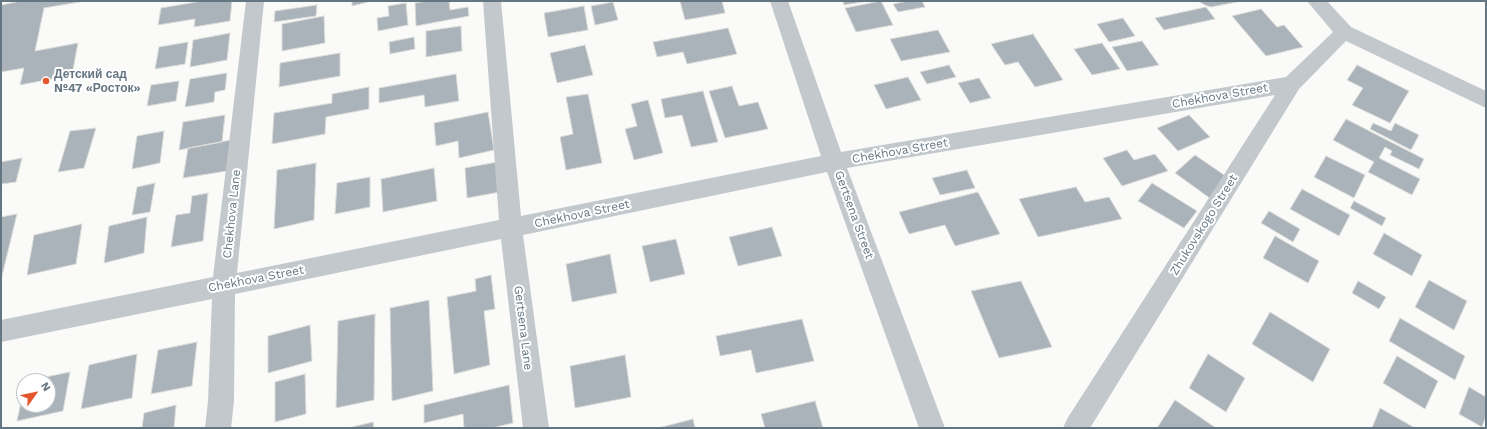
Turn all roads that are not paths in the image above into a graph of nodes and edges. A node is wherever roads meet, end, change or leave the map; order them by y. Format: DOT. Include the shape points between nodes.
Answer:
graph roads {
  1 [pos="255,1"];
  2 [pos="492,1"];
  3 [pos="779,1"];
  4 [pos="1316,1"];
  5 [pos="1344,32"];
  6 [pos="1292,84"];
  7 [pos="1486,100"];
  8 [pos="834,162"];
  9 [pos="510,229"];
  10 [pos="224,286"];
  11 [pos="1,331"];
  12 [pos="218,428"];
  13 [pos="536,428"];
  14 [pos="932,428"];
  15 [pos="1076,428"];
  1 -- 10 [label="street, Chekhova Lane"];
  2 -- 9 [label="street"];
  3 -- 8 [label="street, Gertsena Street"];
  4 -- 5 [label="street"];
  5 -- 6 [label="street, Zhukovskogo Street"];
  5 -- 7 [label="street"];
  6 -- 8 [label="street, Chekhova Street"];
  6 -- 15 [label="street, Zhukovskogo Street"];
  8 -- 9 [label="street, Chekhova Street"];
  8 -- 14 [label="street, Gertsena Street"];
  9 -- 10 [label="street, Chekhova Street"];
  9 -- 13 [label="street, Gertsena Lane"];
  10 -- 11 [label="street, Chekhova Street"];
  10 -- 12 [label="street, Chekhova Lane"];
}
